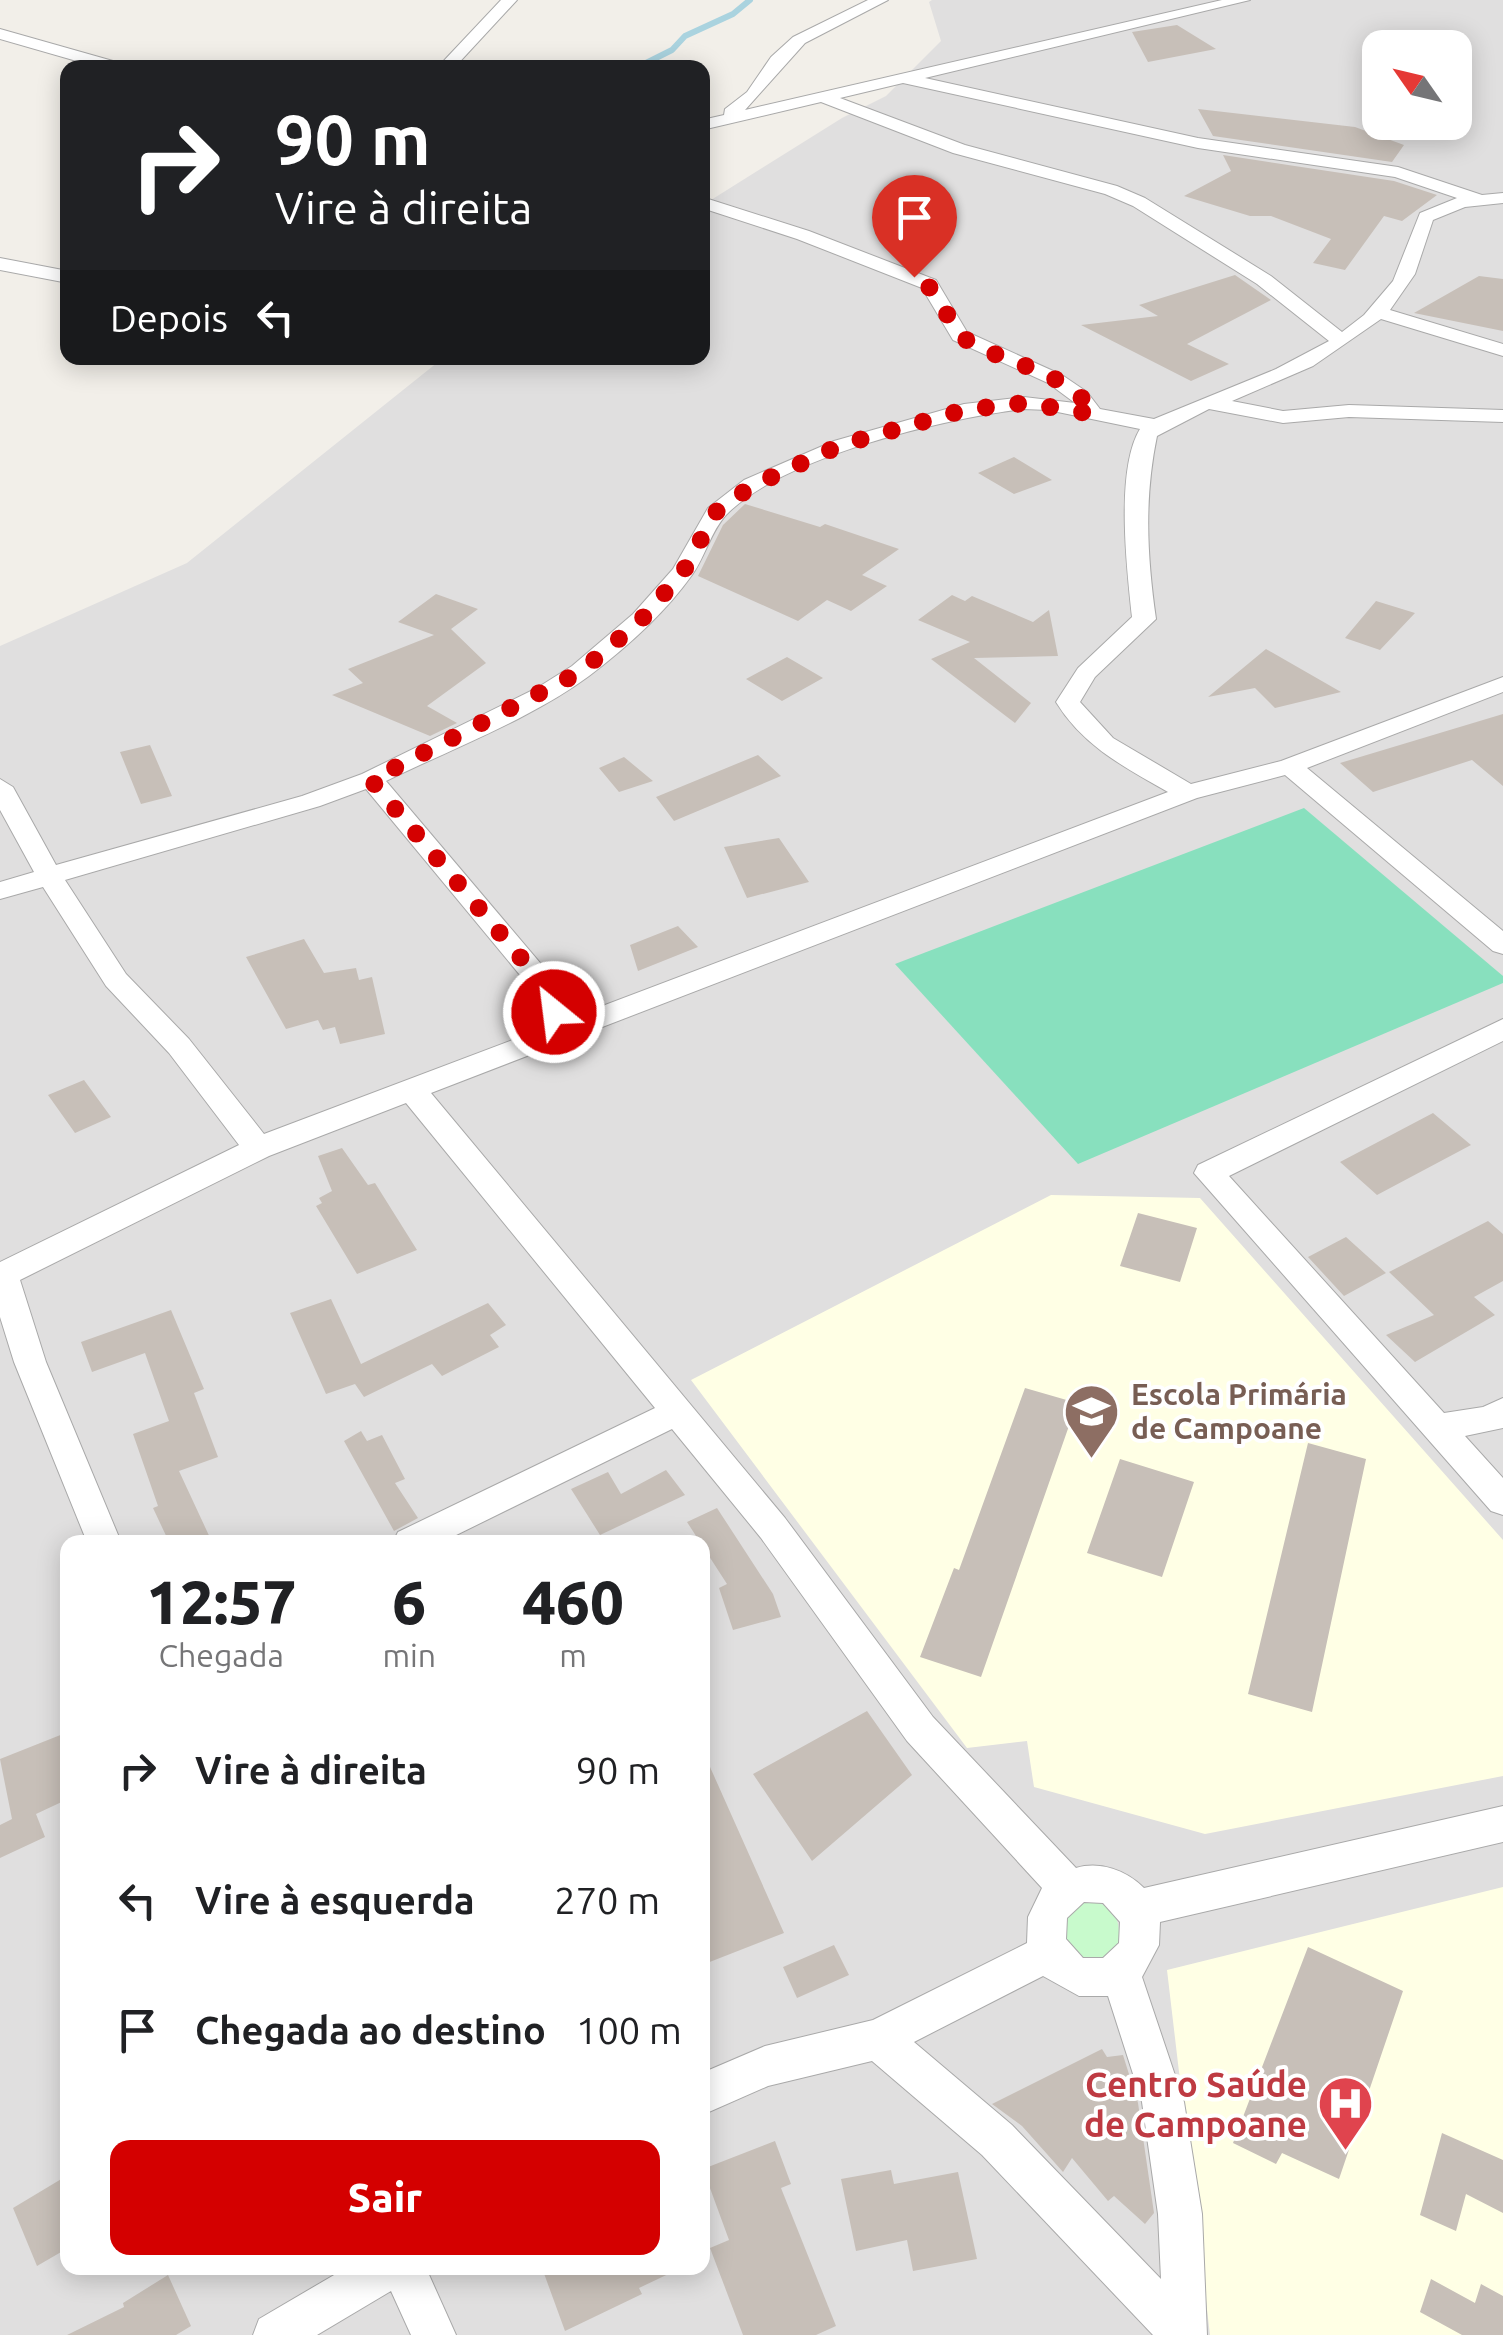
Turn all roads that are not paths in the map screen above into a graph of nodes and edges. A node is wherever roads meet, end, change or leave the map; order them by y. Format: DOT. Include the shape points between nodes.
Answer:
graph roads {
  1 [pos="509,0"];
  2 [pos="880,0"];
  3 [pos="1242,0"];
  4 [pos="0,34"];
  5 [pos="93,60"];
  6 [pos="453,60"];
  7 [pos="900,78"];
  8 [pos="819,96"];
  9 [pos="725,118"];
  10 [pos="710,122"];
  11 [pos="1503,198"];
  12 [pos="1477,199"];
  13 [pos="710,205"];
  14 [pos="0,264"];
  15 [pos="60,275"];
  16 [pos="1380,313"];
  17 [pos="1340,340"];
  18 [pos="1503,350"];
  19 [pos="1209,403"];
  20 [pos="1094,414"];
  21 [pos="1503,416"];
  22 [pos="1156,426"];
  23 [pos="1503,684"];
  24 [pos="1290,766"];
  25 [pos="371,780"];
  26 [pos="0,787"];
  27 [pos="1188,793"];
  28 [pos="50,876"];
  29 [pos="0,891"];
  30 [pos="1503,944"];
  31 [pos="1503,1028"];
  32 [pos="553,1036"];
  33 [pos="413,1091"];
  34 [pos="258,1148"];
  35 [pos="2,1276"];
  36 [pos="679,1411"];
  37 [pos="1503,1412"];
  38 [pos="1440,1427"];
  39 [pos="1503,1501"];
  40 [pos="101,1535"];
  41 [pos="424,1535"];
  42 [pos="1503,1824"];
  43 [pos="1069,1888"];
  44 [pos="1134,1909"];
  45 [pos="1050,1951"];
  46 [pos="1121,1972"];
  47 [pos="878,2039"];
  48 [pos="710,2090"];
  49 [pos="375,2275"];
  50 [pos="406,2275"];
  51 [pos="275,2335"];
  52 [pos="434,2335"];
  53 [pos="1184,2335"];
  1 -- 6 [label="street"];
  2 -- 9 [label="street" via="798,40"];
  3 -- 7 [label="street"];
  4 -- 5 [label="street"];
  7 -- 8 [label="street"];
  7 -- 12 [label="street" via="1198,144 1398,172"];
  8 -- 9 [label="street"];
  8 -- 17 [label="street" via="960,149 1139,202 1264,280"];
  9 -- 10 [label="street"];
  11 -- 12 [label="street"];
  12 -- 16 [label="street" via="1426,218 1404,278"];
  13 -- 20 [label="street" via="929,284 960,336 1055,379"];
  14 -- 15 [label="street"];
  16 -- 17 [label="street"];
  16 -- 18 [label="street"];
  17 -- 19 [label="street" via="1272,379"];
  19 -- 21 [label="street" via="1283,417 1348,411"];
  19 -- 22 [label="street"];
  20 -- 22 [label="street"];
  20 -- 25 [label="street" via="1024,403 964,410 841,445 752,486 716,512 683,572 641,620 580,672"];
  22 -- 27 [label="street" via="1139,473 1135,546 1144,618 1086,673 1068,702 1099,738"];
  23 -- 24 [label="street"];
  24 -- 27 [label="street"];
  24 -- 30 [label="street"];
  25 -- 28 [label="street"];
  25 -- 32 [label="street" via="542,983 554,1012"];
  26 -- 28 [label="street"];
  27 -- 32 [label="street"];
  28 -- 29 [label="street"];
  28 -- 34 [label="street" via="116,980 179,1046"];
  31 -- 38 [label="street" via="1209,1174"];
  32 -- 33 [label="street"];
  33 -- 34 [label="street"];
  33 -- 36 [label="street"];
  34 -- 35 [label="street"];
  35 -- 40 [label="street"];
  36 -- 41 [label="street"];
  36 -- 43 [label="street" via="920,1730"];
  37 -- 38 [label="street"];
  38 -- 39 [label="street"];
  42 -- 44 [label="street"];
  43 -- 44 [label="street" via="1104,1887"];
  43 -- 45 [label="street" via="1046,1915"];
  44 -- 46 [label="street" via="1141,1944"];
  45 -- 46 [label="street" via="1082,1976"];
  45 -- 47 [label="street"];
  46 -- 53 [label="street" via="1163,2102 1180,2214"];
  47 -- 48 [label="street" via="766,2066"];
  47 -- 53 [label="street" via="997,2140"];
  49 -- 51 [label="street"];
  50 -- 52 [label="street"];
}
